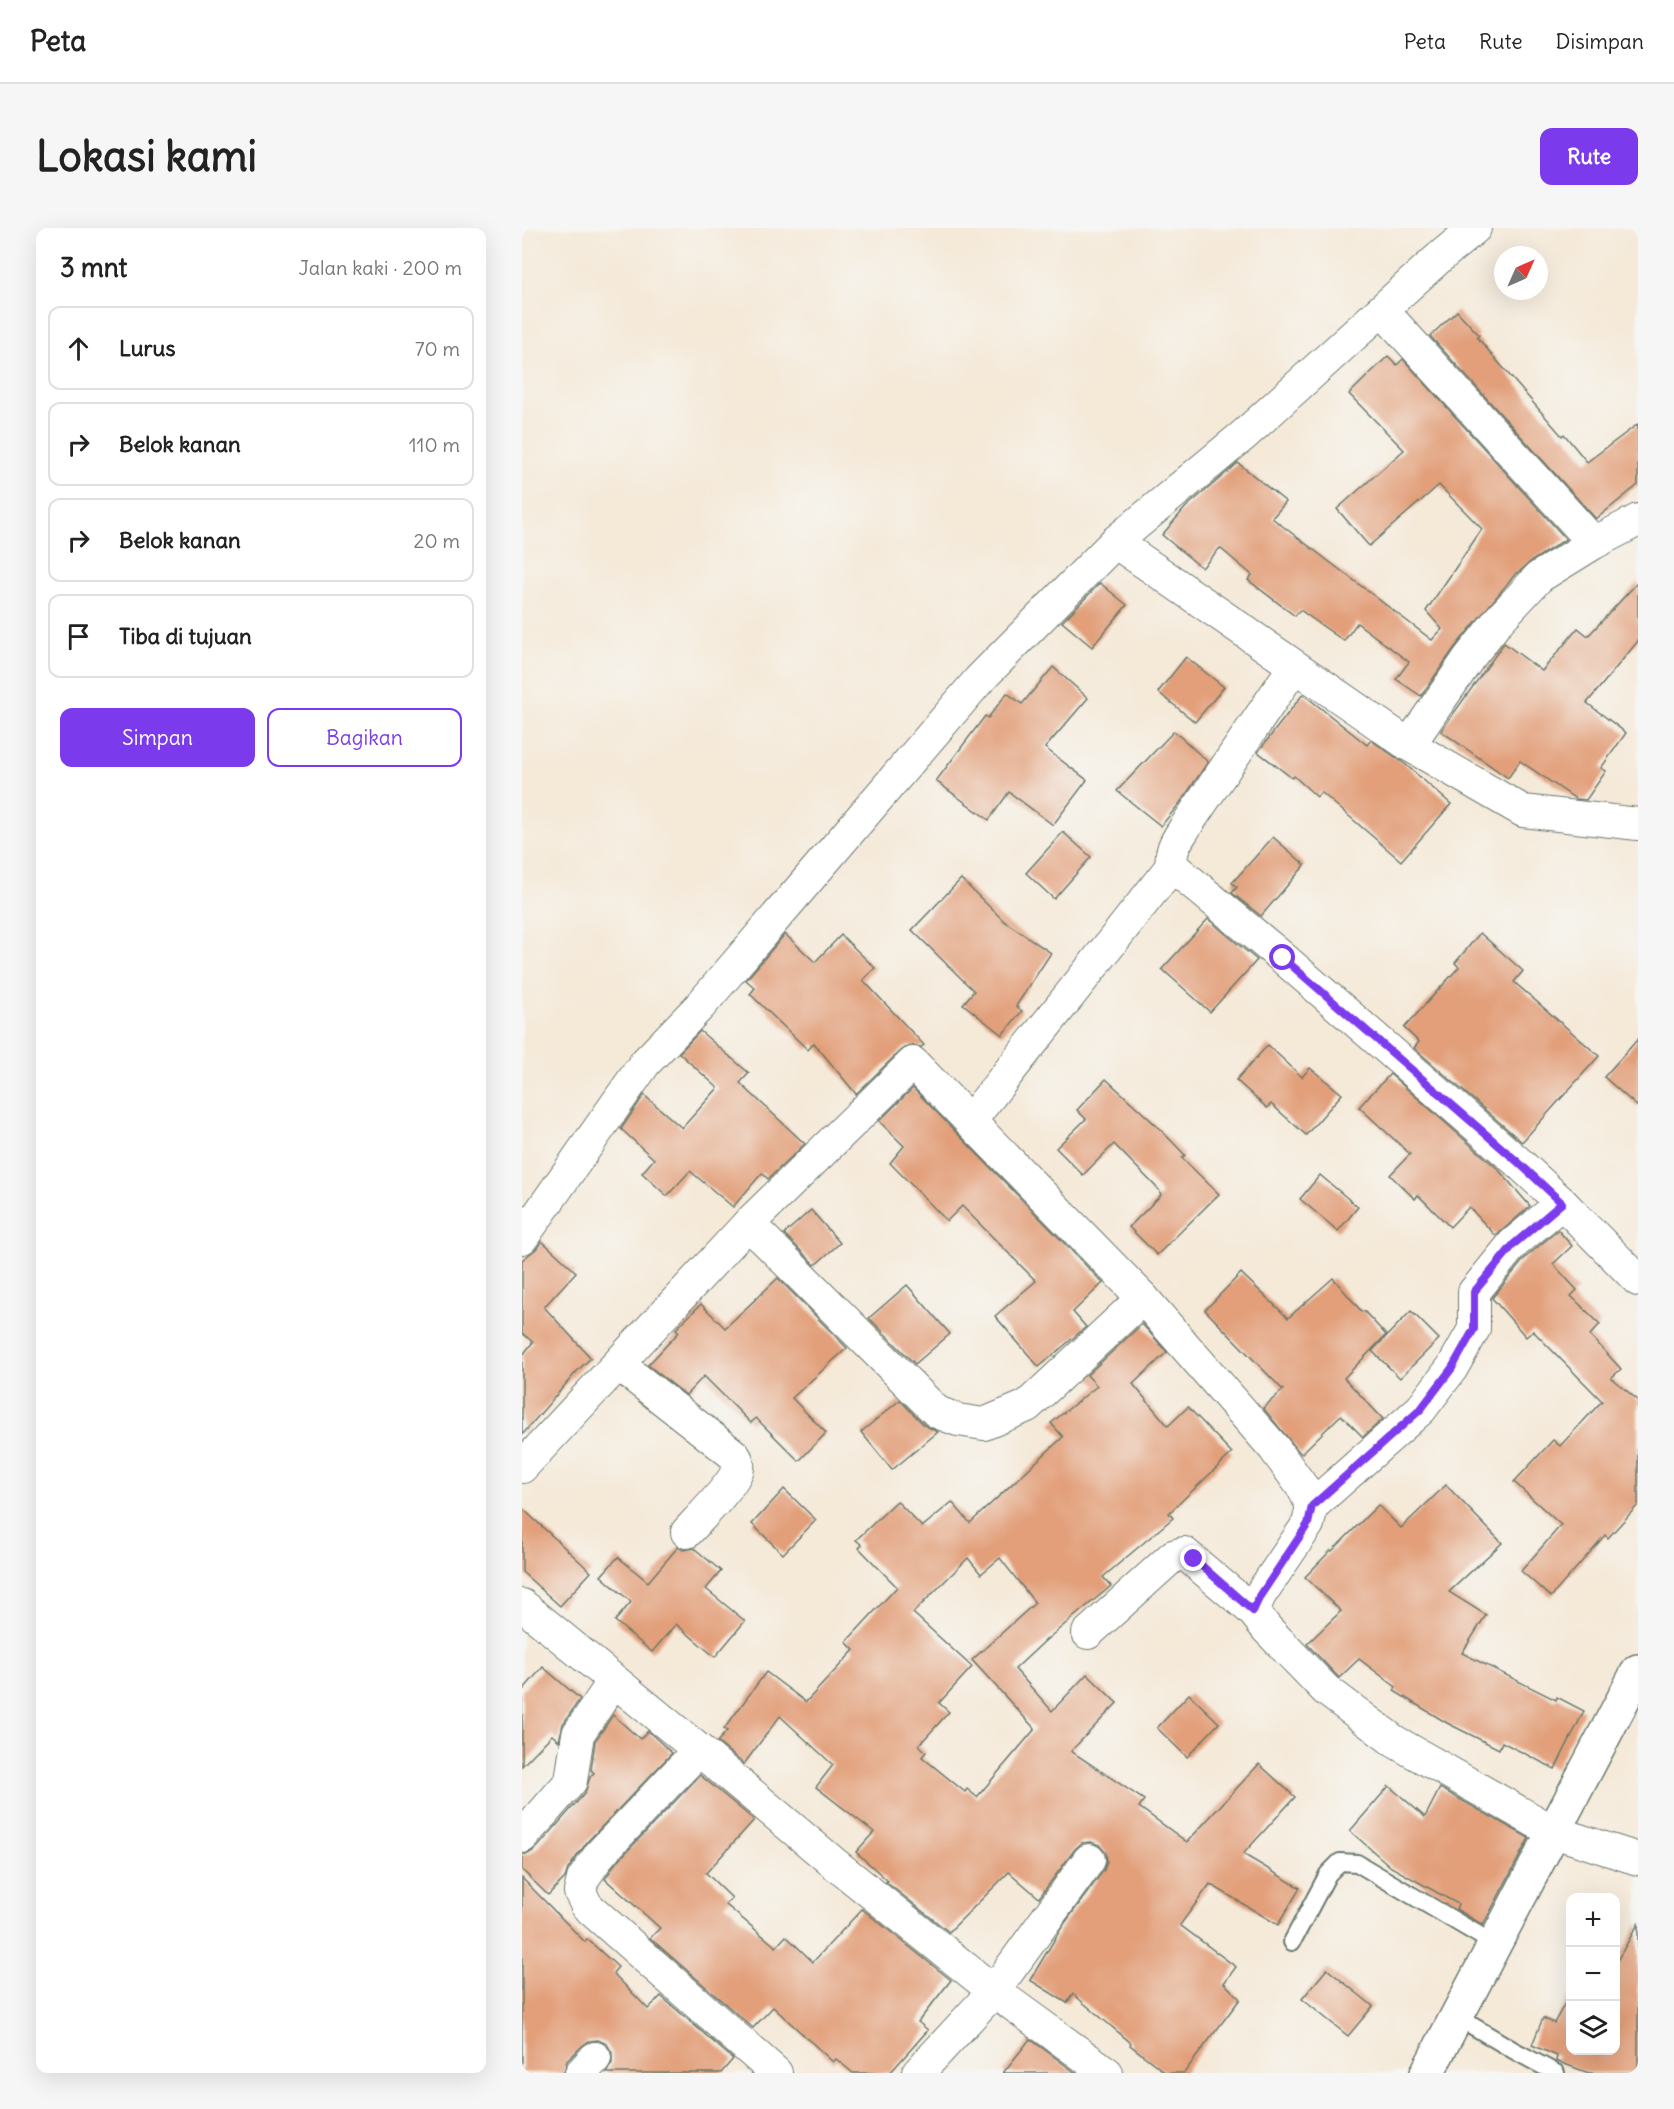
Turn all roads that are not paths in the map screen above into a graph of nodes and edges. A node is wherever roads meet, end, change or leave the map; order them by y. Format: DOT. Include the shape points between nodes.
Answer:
graph roads {
  1 [pos="1475,228"];
  2 [pos="1382,310"];
  3 [pos="1638,519"];
  4 [pos="1115,542"];
  5 [pos="1594,543"];
  6 [pos="1294,667"];
  7 [pos="1408,745"];
  8 [pos="1638,824"];
  9 [pos="1172,866"];
  10 [pos="970,1121"];
  11 [pos="1562,1203"];
  12 [pos="747,1225"];
  13 [pos="522,1238"];
  14 [pos="1638,1280"];
  15 [pos="1143,1298"];
  16 [pos="618,1364"];
  17 [pos="522,1467"];
  18 [pos="1312,1506"];
  19 [pos="687,1532"];
  20 [pos="522,1605"];
  21 [pos="1253,1611"];
  22 [pos="1088,1633"];
  23 [pos="1638,1671"];
  24 [pos="614,1681"];
  25 [pos="699,1750"];
  26 [pos="1554,1832"];
  27 [pos="522,1837"];
  28 [pos="1638,1859"];
  29 [pos="1089,1860"];
  30 [pos="1292,1942"];
  31 [pos="1496,1945"];
  32 [pos="994,1991"];
  33 [pos="1456,2016"];
  34 [pos="776,2073"];
  35 [pos="918,2073"];
  36 [pos="1107,2073"];
  37 [pos="1427,2073"];
  38 [pos="1556,2073"];
  1 -- 2 [label="street"];
  2 -- 4 [label="street" via="1245,434"];
  2 -- 5 [label="street"];
  3 -- 5 [label="street"];
  4 -- 6 [label="street"];
  4 -- 13 [label="street" via="979,680 700,1006 645,1063"];
  5 -- 7 [label="street" via="1539,577 1498,621"];
  6 -- 7 [label="street"];
  6 -- 9 [label="street" via="1186,826 1173,848"];
  7 -- 8 [label="street" via="1523,811"];
  9 -- 10 [label="street"];
  9 -- 11 [label="street" via="1318,988"];
  10 -- 12 [label="street" via="914,1063"];
  10 -- 15 [label="street"];
  11 -- 14 [label="street"];
  11 -- 18 [label="street" via="1514,1244 1474,1292 1474,1329 1452,1368 1421,1409"];
  12 -- 15 [label="street" via="937,1412 958,1420 984,1424 1027,1406"];
  12 -- 16 [label="street"];
  15 -- 18 [label="street" via="1274,1448"];
  16 -- 17 [label="street"];
  16 -- 19 [label="street" via="738,1461 729,1484"];
  18 -- 21 [label="street" via="1308,1524"];
  20 -- 24 [label="street"];
  21 -- 22 [label="street" via="1184,1553 1173,1556"];
  21 -- 26 [label="street" via="1326,1690 1394,1741"];
  23 -- 26 [label="street"];
  24 -- 25 [label="street"];
  24 -- 27 [label="street" via="578,1734 571,1781"];
  25 -- 32 [label="street"];
  25 -- 34 [label="street" via="600,1854 583,1879 580,1892 587,1906"];
  26 -- 28 [label="street"];
  26 -- 31 [label="street"];
  29 -- 32 [label="street"];
  30 -- 31 [label="lane" via="1328,1874 1340,1862 1357,1863"];
  31 -- 33 [label="street"];
  32 -- 35 [label="street"];
  32 -- 36 [label="street"];
  33 -- 37 [label="street"];
  33 -- 38 [label="lane"];
}
